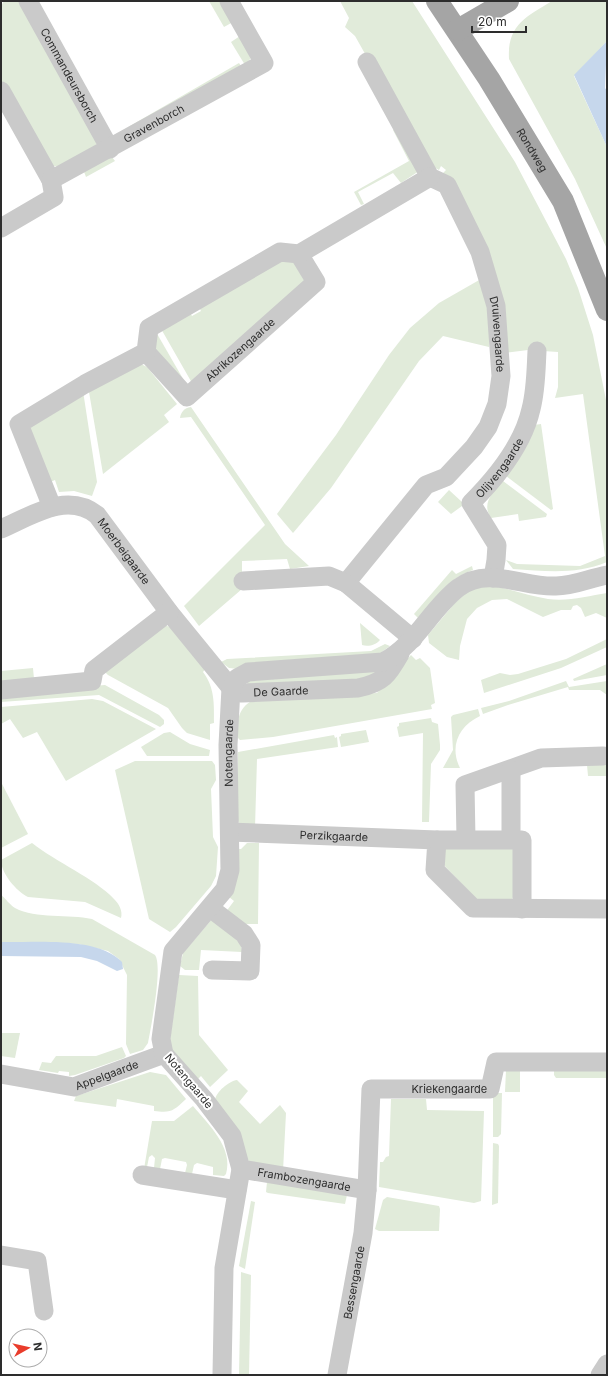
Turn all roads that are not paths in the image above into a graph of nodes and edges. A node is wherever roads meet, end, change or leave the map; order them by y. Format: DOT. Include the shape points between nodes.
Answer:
graph roads {
  1 [pos="28,1"];
  2 [pos="229,1"];
  3 [pos="437,1"];
  4 [pos="508,1"];
  5 [pos="458,30"];
  6 [pos="367,62"];
  7 [pos="1,92"];
  8 [pos="110,149"];
  9 [pos="430,177"];
  10 [pos="51,180"];
  11 [pos="1,228"];
  12 [pos="299,254"];
  13 [pos="607,310"];
  14 [pos="537,351"];
  15 [pos="146,352"];
  16 [pos="52,507"];
  17 [pos="1,529"];
  18 [pos="607,575"];
  19 [pos="493,578"];
  20 [pos="243,581"];
  21 [pos="346,582"];
  22 [pos="169,612"];
  23 [pos="407,645"];
  24 [pos="231,688"];
  25 [pos="1,690"];
  26 [pos="603,756"];
  27 [pos="511,770"];
  28 [pos="230,832"];
  29 [pos="466,839"];
  30 [pos="511,839"];
  31 [pos="437,840"];
  32 [pos="210,908"];
  33 [pos="522,909"];
  34 [pos="607,909"];
  35 [pos="212,970"];
  36 [pos="164,1054"];
  37 [pos="607,1062"];
  38 [pos="1,1074"];
  39 [pos="241,1169"];
  40 [pos="142,1175"];
  41 [pos="237,1190"];
  42 [pos="367,1190"];
  43 [pos="1,1255"];
  44 [pos="44,1310"];
  45 [pos="607,1364"];
  46 [pos="222,1375"];
  47 [pos="337,1375"];
  48 [pos="600,1375"];
  1 -- 8 [label="street, Commandeursborch"];
  2 -- 8 [label="street, Gravenborch" via="264,63"];
  3 -- 5 [label="main road, Rondweg"];
  4 -- 5 [label="main road"];
  5 -- 13 [label="main road, Rondweg" via="563,201"];
  6 -- 9 [label="street"];
  7 -- 10 [label="street"];
  8 -- 10 [label="street, Gravenborch"];
  9 -- 12 [label="street"];
  9 -- 21 [label="street, Druivengaarde" via="447,185 480,252 496,306 501,376 497,404 488,427 474,447 446,477 426,485"];
  10 -- 11 [label="street" via="54,197"];
  12 -- 15 [label="street" via="280,252 149,328"];
  12 -- 15 [label="street, Abrikozengaarde" via="316,282 187,397"];
  14 -- 19 [label="street, Olijvengaarde" via="531,410 515,451 471,503 497,545"];
  15 -- 16 [label="street" via="85,384 19,424"];
  16 -- 17 [label="street, Moerbeigaarde"];
  16 -- 22 [label="street, Moerbeigaarde" via="69,504 90,510 97,515"];
  18 -- 19 [label="street, De Gaarde" via="556,586"];
  19 -- 23 [label="street, De Gaarde" via="471,581 459,587"];
  20 -- 21 [label="street" via="329,576"];
  21 -- 23 [label="street"];
  22 -- 24 [label="street, Moerbeigaarde"];
  22 -- 25 [label="street" via="94,670 92,681"];
  23 -- 24 [label="street, De Gaarde" via="383,662 248,672 237,678"];
  24 -- 28 [label="street, Notengaarde" via="228,745"];
  26 -- 27 [label="street" via="541,758"];
  27 -- 29 [label="street" via="465,785"];
  27 -- 30 [label="street"];
  28 -- 31 [label="street, Perzikgaarde"];
  28 -- 32 [label="street, Notengaarde" via="230,870 224,890"];
  29 -- 30 [label="street, Perzikgaarde"];
  29 -- 31 [label="street, Perzikgaarde"];
  30 -- 33 [label="street" via="522,840"];
  31 -- 33 [label="street" via="435,870 473,908"];
  32 -- 35 [label="street" via="244,934 251,945 250,971"];
  32 -- 36 [label="street, Notengaarde" via="173,951 161,1039"];
  33 -- 34 [label="street"];
  36 -- 38 [label="street, Appelgaarde" via="74,1087"];
  36 -- 39 [label="street, Notengaarde" via="204,1099 232,1136"];
  37 -- 42 [label="street, Kriekengaarde" via="496,1062 490,1090 371,1089"];
  39 -- 41 [label="street, Notengaarde"];
  39 -- 42 [label="street, Frambozengaarde"];
  40 -- 41 [label="street"];
  41 -- 46 [label="street, Notengaarde" via="224,1268"];
  42 -- 47 [label="street, Bessengaarde" via="363,1233"];
  43 -- 44 [label="street" via="37,1261"];
  45 -- 48 [label="street"];
}
